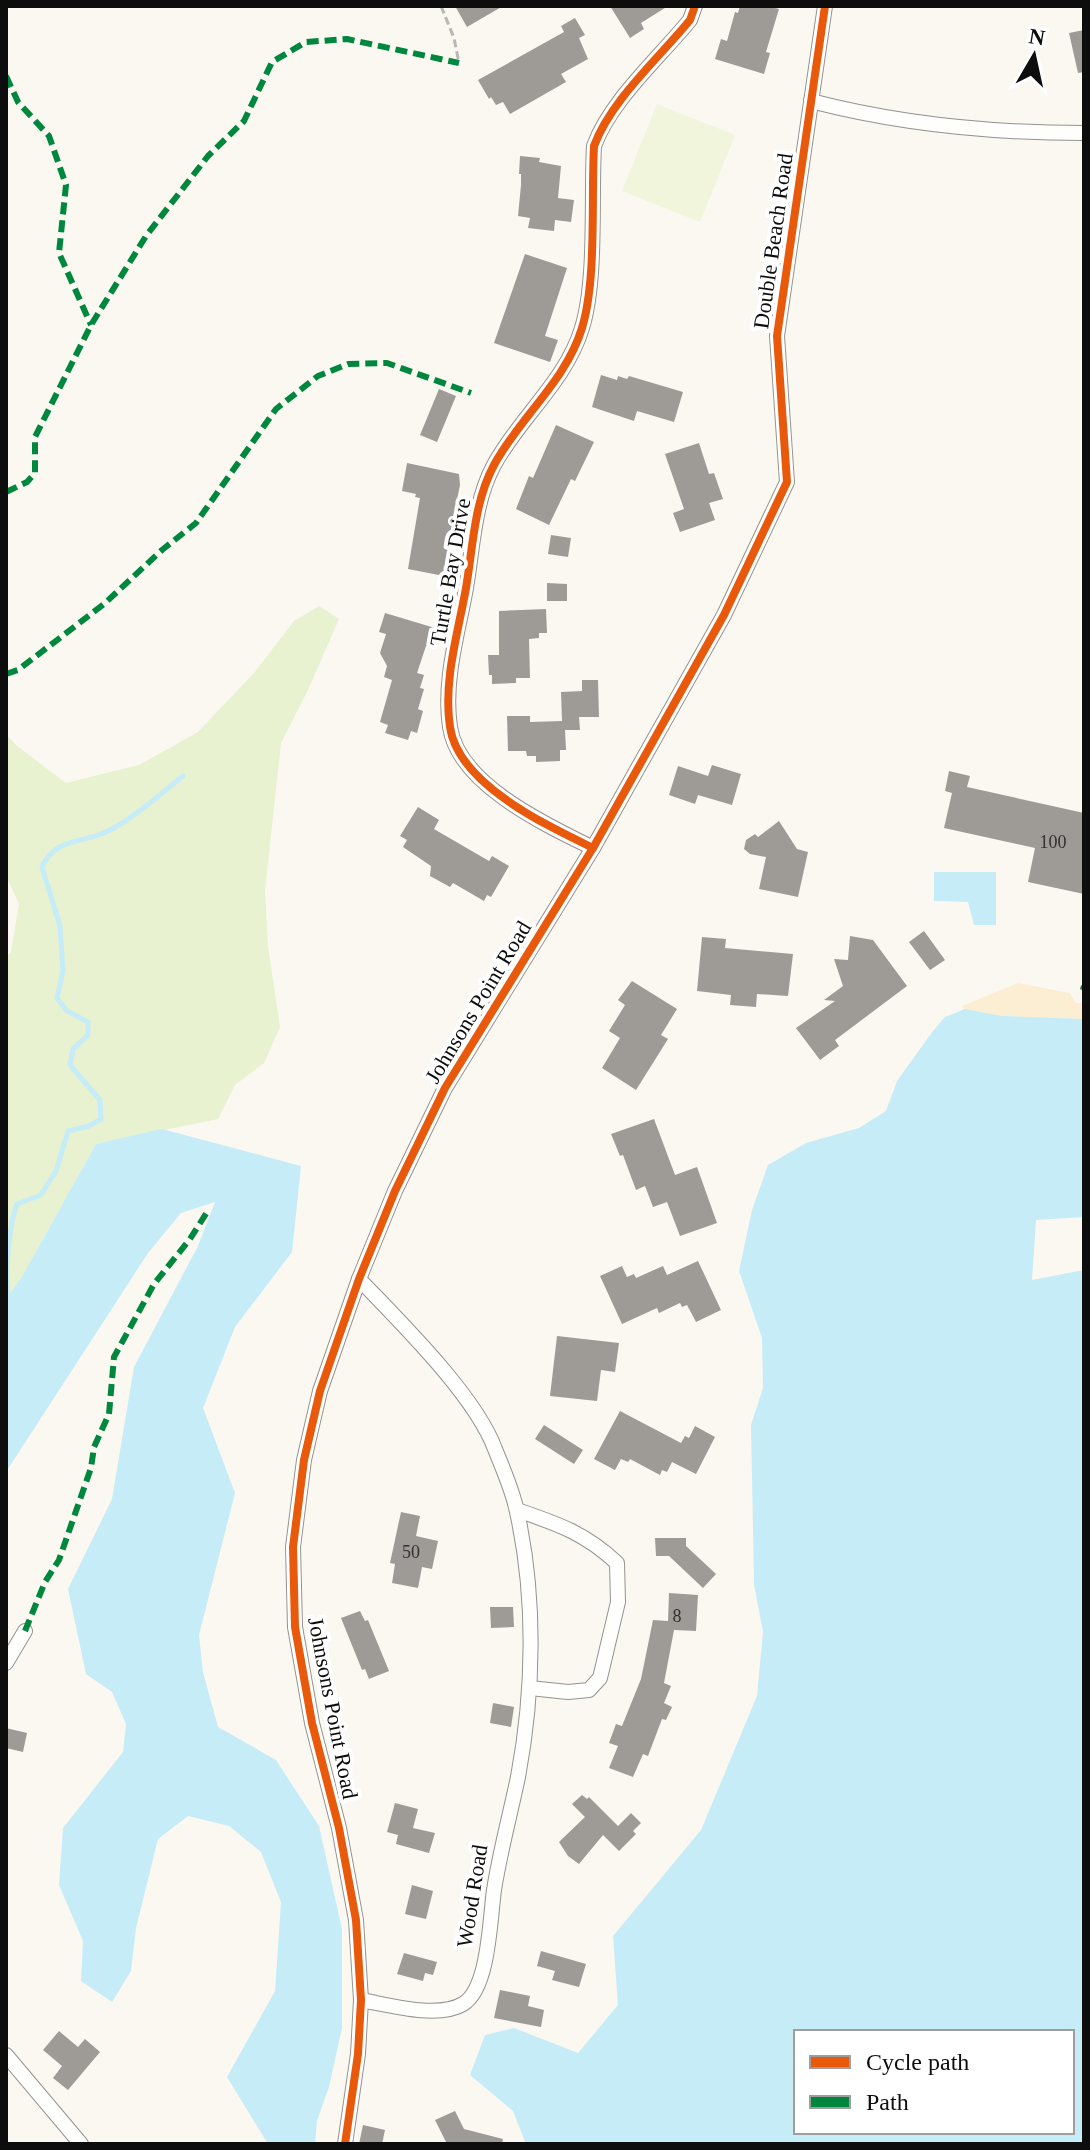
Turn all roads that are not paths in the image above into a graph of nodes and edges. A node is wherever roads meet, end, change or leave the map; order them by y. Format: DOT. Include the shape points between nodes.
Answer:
graph roads {
  1 [pos="695,6"];
  2 [pos="825,6"];
  3 [pos="811,101"];
  4 [pos="1084,133"];
  5 [pos="787,482"];
  6 [pos="593,848"];
  7 [pos="359,1279"];
  8 [pos="517,1510"];
  9 [pos="25,1631"];
  10 [pos="6,1663"];
  11 [pos="530,1688"];
  12 [pos="361,2000"];
  13 [pos="6,2055"];
  14 [pos="81,2144"];
  15 [pos="345,2144"];
  1 -- 6 [label="street, Turtle Bay Drive" via="690,20 600,130 594,146 583,326 561,373 508,443 484,488 450,681 450,729 457,752 515,806"];
  2 -- 3 [label="street, Double Beach Road"];
  3 -- 4 [label="street" via="961,127"];
  3 -- 5 [label="street, Double Beach Road" via="777,336"];
  5 -- 6 [label="street, Johnsons Point Road" via="724,615"];
  6 -- 7 [label="street, Johnsons Point Road" via="445,1088"];
  7 -- 8 [label="street, Wood Road" via="462,1394 494,1445"];
  7 -- 12 [label="street, Johnsons Point Road" via="320,1391 293,1547 295,1627 356,1920"];
  8 -- 11 [label="street, Wood Road" via="529,1595"];
  8 -- 11 [label="street" via="569,1528 617,1563 618,1602 600,1678 589,1690"];
  9 -- 10 [label="street"];
  11 -- 12 [label="street, Wood Road" via="480,1984 464,2004 439,2010"];
  12 -- 15 [label="street, Johnsons Point Road"];
  13 -- 14 [label="street"];
}
